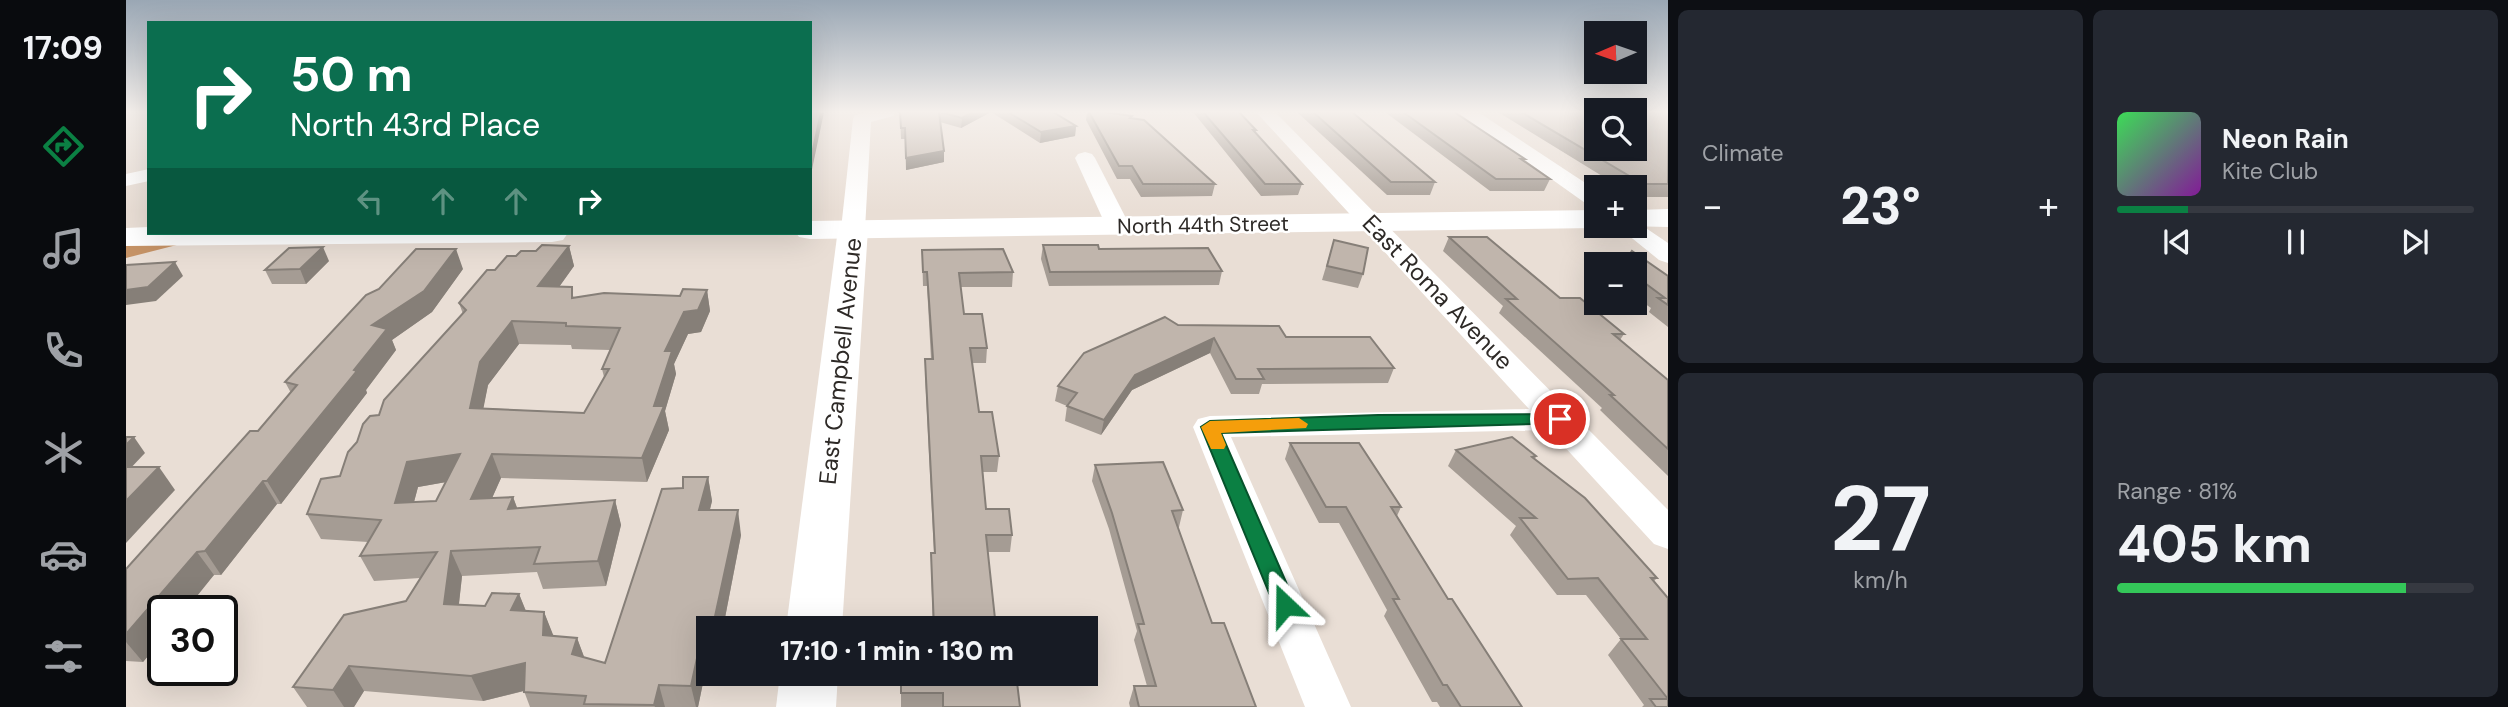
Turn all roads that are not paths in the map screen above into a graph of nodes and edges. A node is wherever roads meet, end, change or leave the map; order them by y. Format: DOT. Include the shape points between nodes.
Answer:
graph roads {
  1 [pos="860,145"];
  2 [pos="1296,145"];
  3 [pos="1515,145"];
  4 [pos="1085,158"];
  5 [pos="1584,192"];
  6 [pos="1668,218"];
  7 [pos="1584,219"];
  8 [pos="1647,219"];
  9 [pos="1370,222"];
  10 [pos="1118,226"];
  11 [pos="853,229"];
  12 [pos="812,230"];
  13 [pos="237,235"];
  14 [pos="126,237"];
  15 [pos="1645,238"];
  16 [pos="1668,255"];
  17 [pos="1560,419"];
  18 [pos="1668,534"];
  19 [pos="815,616"];
  20 [pos="808,686"];
  21 [pos="806,707"];
  22 [pos="1328,707"];
  1 -- 11 [label="street, East Campbell Avenue"];
  2 -- 9 [label="street, East Roma Avenue"];
  3 -- 5 [label="street"];
  4 -- 10 [label="street"];
  6 -- 8 [label="main road"];
  7 -- 9 [label="main road, North 44th Street"];
  9 -- 10 [label="main road, North 44th Street"];
  9 -- 17 [label="street, East Roma Avenue"];
  10 -- 11 [label="main road, North 44th Street"];
  11 -- 12 [label="main road, North 44th Street"];
  11 -- 19 [label="main road, East Campbell Avenue"];
  13 -- 14 [label="main road"];
  15 -- 16 [label="street"];
  17 -- 18 [label="street, East Roma Avenue"];
  17 -- 22 [label="street" via="1210,427"];
  20 -- 21 [label="main road"];
}
